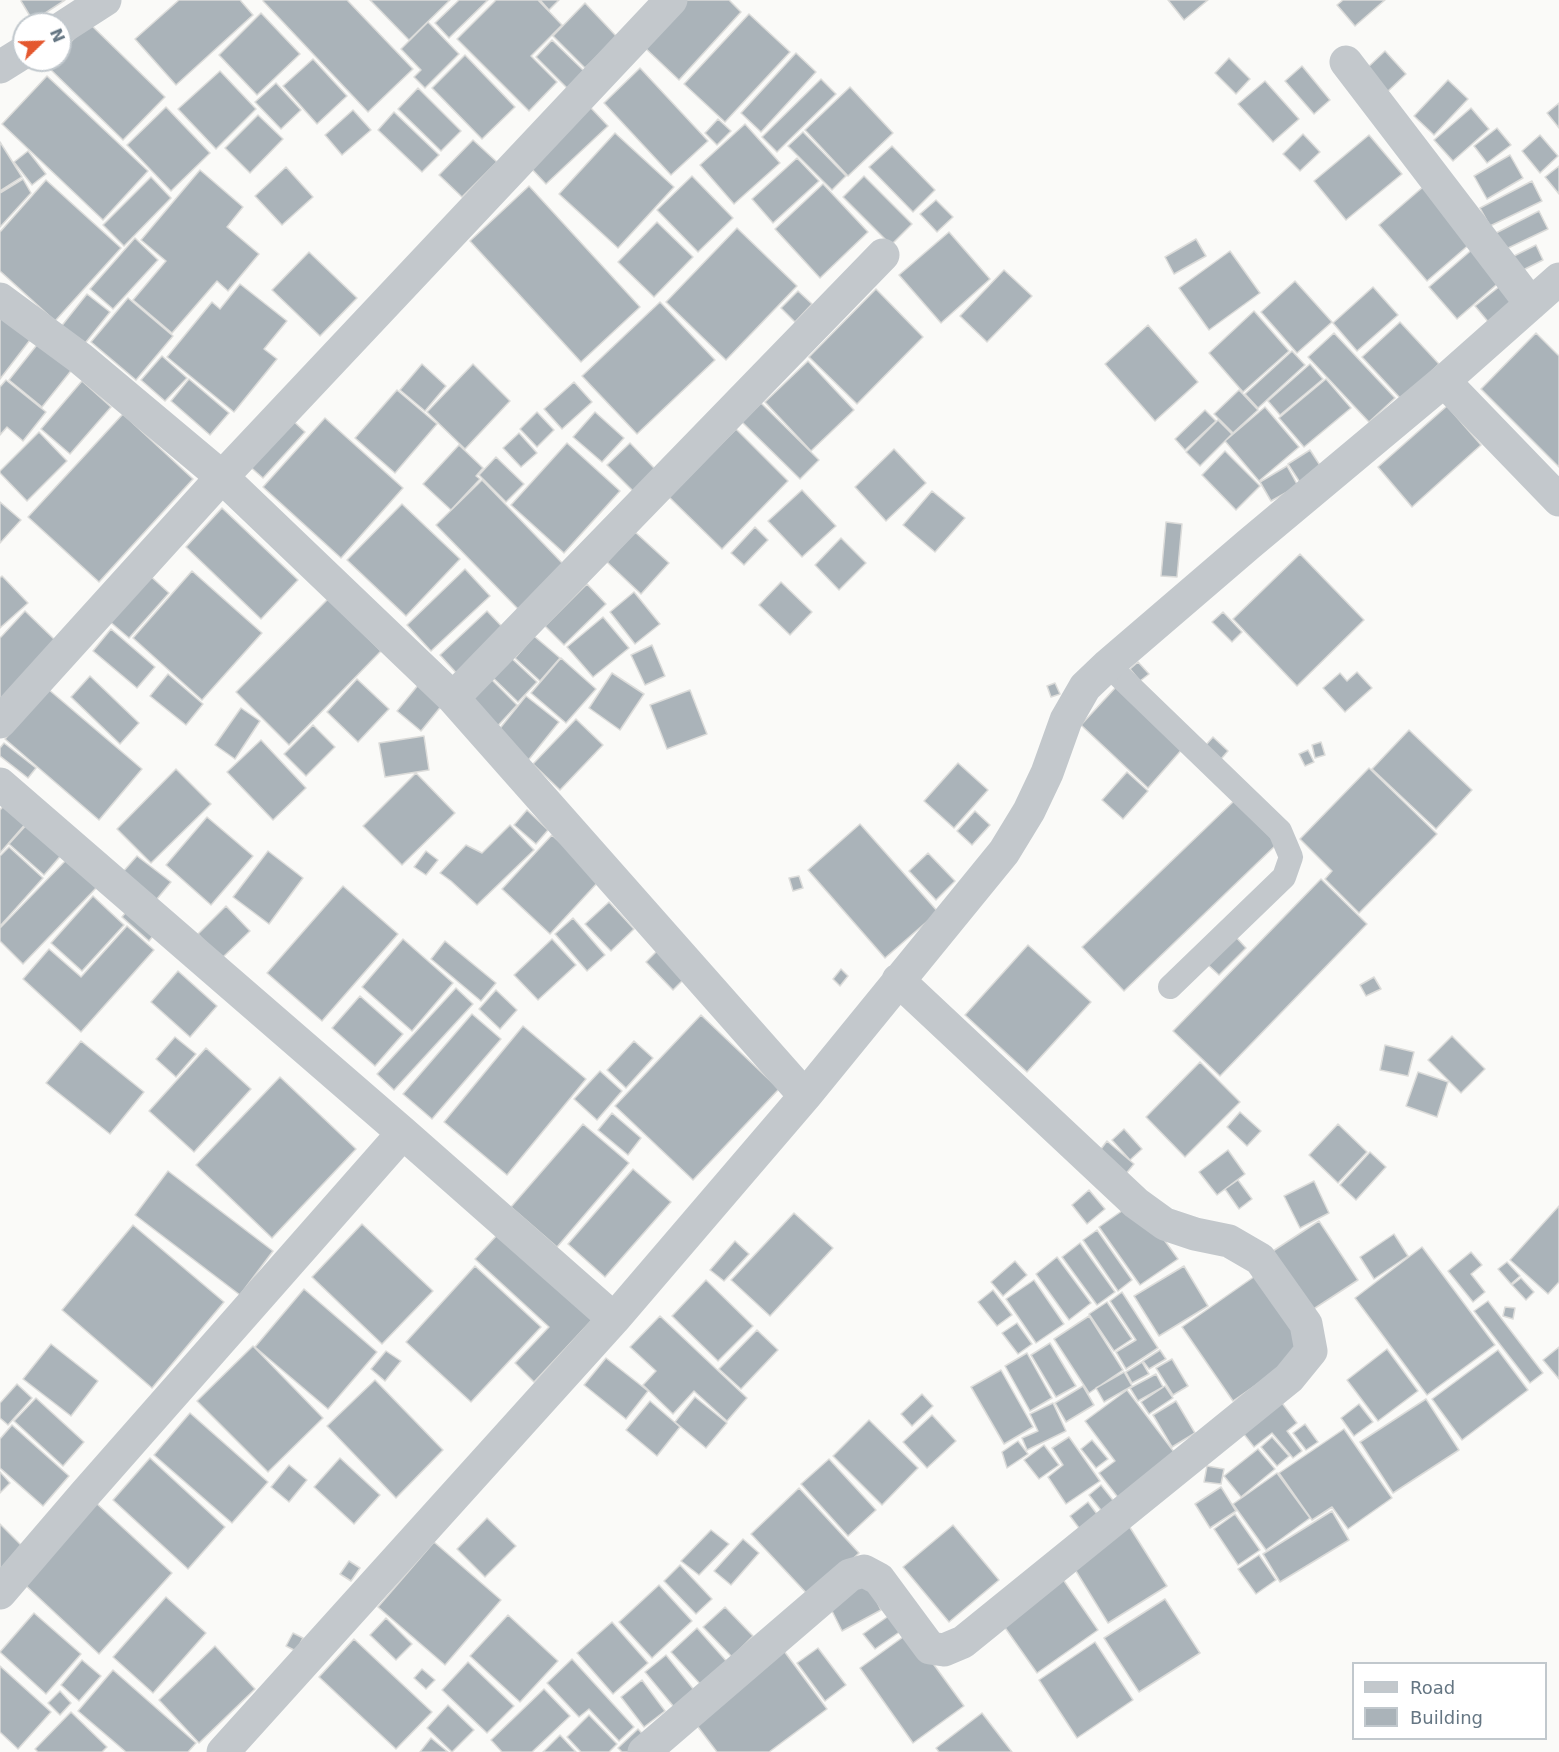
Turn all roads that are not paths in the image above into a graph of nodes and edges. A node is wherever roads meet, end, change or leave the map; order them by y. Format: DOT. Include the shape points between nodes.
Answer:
graph roads {
  1 [pos="105,0"];
  2 [pos="671,0"];
  3 [pos="72,21"];
  4 [pos="1346,62"];
  5 [pos="883,255"];
  6 [pos="1559,279"];
  7 [pos="0,299"];
  8 [pos="1531,304"];
  9 [pos="1444,381"];
  10 [pos="222,477"];
  11 [pos="1559,500"];
  12 [pos="1108,665"];
  13 [pos="453,698"];
  14 [pos="0,722"];
  15 [pos="0,784"];
  16 [pos="898,980"];
  17 [pos="1170,987"];
  18 [pos="805,1096"];
  19 [pos="402,1133"];
  20 [pos="614,1319"];
  21 [pos="0,1593"];
  22 [pos="647,1751"];
  23 [pos="224,1752"];
  1 -- 3 [label="street"];
  2 -- 10 [label="street"];
  4 -- 8 [label="street"];
  5 -- 13 [label="street"];
  6 -- 8 [label="street"];
  7 -- 10 [label="street" via="80,358"];
  8 -- 9 [label="street"];
  9 -- 11 [label="street"];
  9 -- 12 [label="street"];
  10 -- 13 [label="street"];
  10 -- 14 [label="street"];
  12 -- 16 [label="street" via="1085,687 1066,720 1047,773 1004,852"];
  12 -- 17 [label="lane" via="1280,831 1291,857 1284,877"];
  13 -- 18 [label="street"];
  15 -- 19 [label="street"];
  16 -- 18 [label="street"];
  16 -- 22 [label="street" via="1136,1203 1165,1224 1229,1241 1260,1259 1306,1324 1311,1351 1289,1378 963,1642 944,1650 930,1648 879,1579 864,1571 850,1575"];
  18 -- 20 [label="street"];
  19 -- 20 [label="street"];
  19 -- 21 [label="street"];
  20 -- 23 [label="street"];
}
